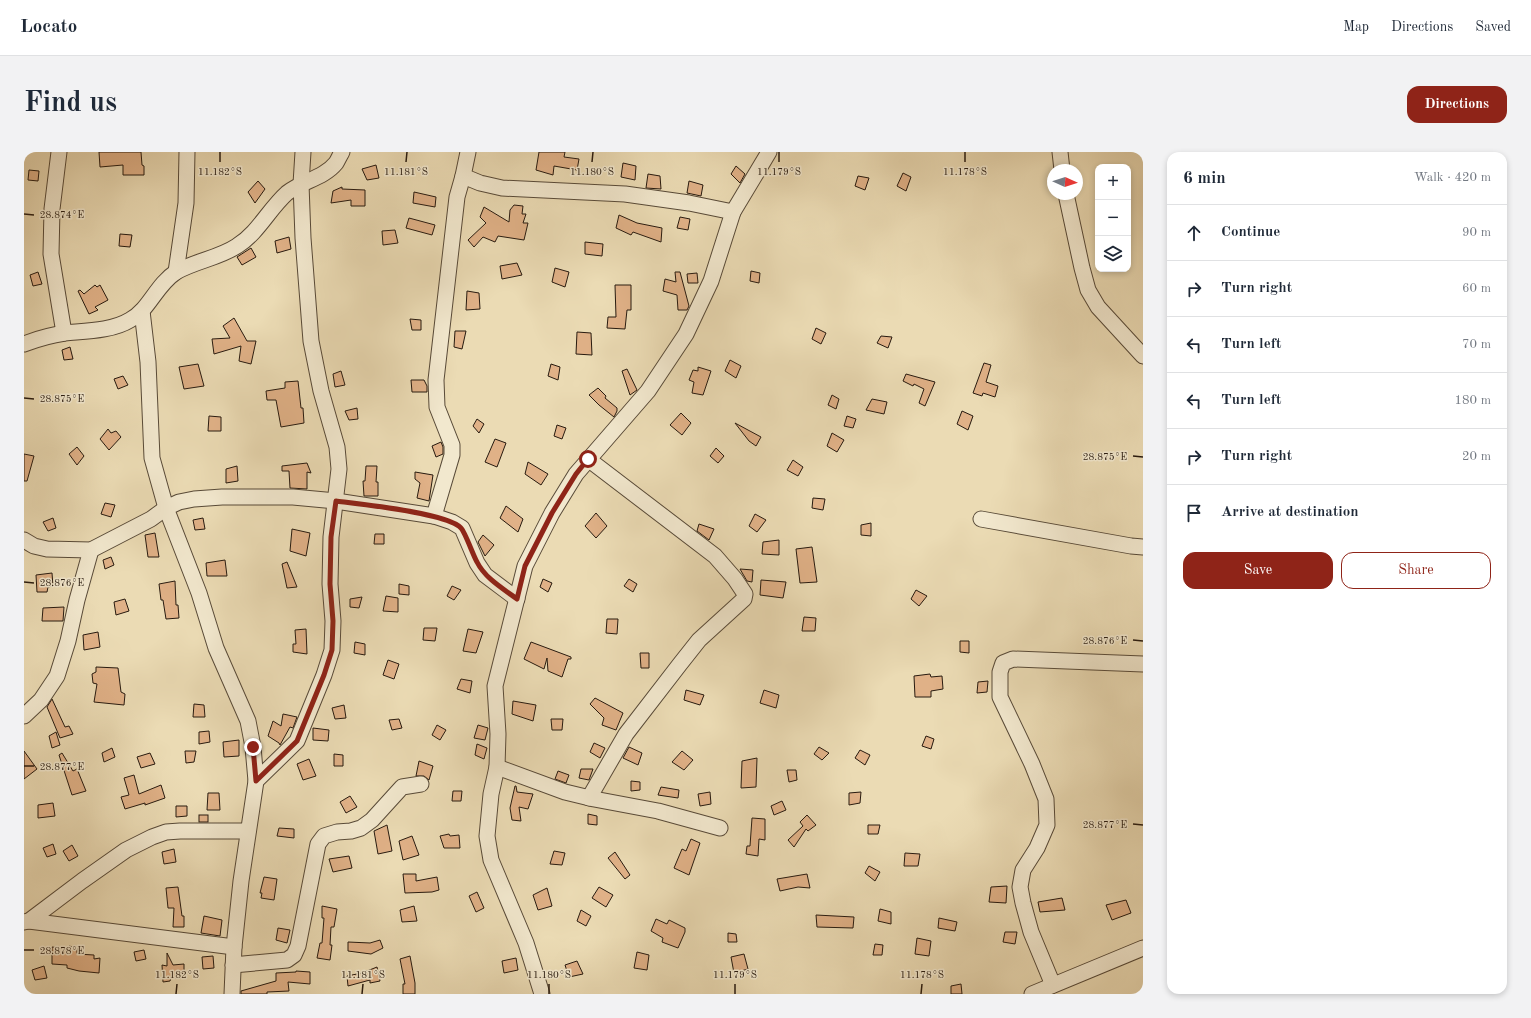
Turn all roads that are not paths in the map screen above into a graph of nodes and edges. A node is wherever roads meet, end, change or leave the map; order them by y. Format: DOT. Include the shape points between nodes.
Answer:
graph roads {
  1 [pos="60,152"];
  2 [pos="187,152"];
  3 [pos="303,152"];
  4 [pos="342,152"];
  5 [pos="468,152"];
  6 [pos="769,152"];
  7 [pos="1060,152"];
  8 [pos="1061,164"];
  9 [pos="463,176"];
  10 [pos="301,184"];
  11 [pos="1067,200"];
  12 [pos="733,212"];
  13 [pos="176,272"];
  14 [pos="142,311"];
  15 [pos="64,334"];
  16 [pos="24,344"];
  17 [pos="1143,356"];
  18 [pos="588,459"];
  19 [pos="336,501"];
  20 [pos="166,508"];
  21 [pos="434,516"];
  22 [pos="980,519"];
  23 [pos="24,540"];
  24 [pos="1143,547"];
  25 [pos="91,550"];
  26 [pos="517,599"];
  27 [pos="1143,664"];
  28 [pos="24,716"];
  29 [pos="497,767"];
  30 [pos="256,781"];
  31 [pos="421,784"];
  32 [pos="589,798"];
  33 [pos="720,828"];
  34 [pos="248,831"];
  35 [pos="26,922"];
  36 [pos="234,947"];
  37 [pos="1143,948"];
  38 [pos="233,965"];
  39 [pos="1053,985"];
  40 [pos="232,994"];
  41 [pos="542,994"];
  42 [pos="1032,994"];
  1 -- 15 [label="street" via="52,209 51,254"];
  2 -- 13 [label="street" via="186,203"];
  3 -- 10 [label="street"];
  4 -- 10 [label="street" via="336,163 326,172"];
  5 -- 9 [label="street"];
  6 -- 12 [label="street"];
  7 -- 8 [label="street"];
  9 -- 12 [label="street" via="502,188 625,194"];
  9 -- 21 [label="street" via="457,196 436,380 437,407 452,445 452,455"];
  10 -- 13 [label="street" via="277,202 248,239 236,247"];
  10 -- 19 [label="street" via="311,341 321,392 337,447 339,469"];
  11 -- 17 [label="street" via="1088,290 1098,307"];
  12 -- 18 [label="street" via="711,281 686,334 648,391"];
  13 -- 14 [label="street" via="158,288"];
  14 -- 15 [label="street" via="130,320 95,331"];
  14 -- 20 [label="street" via="148,362 152,458"];
  15 -- 16 [label="street"];
  18 -- 26 [label="street" via="548,520 525,566"];
  18 -- 32 [label="street" via="715,556 744,594 744,599 700,640 630,728"];
  19 -- 20 [label="street" via="293,497 222,497 194,499"];
  19 -- 21 [label="street"];
  19 -- 30 [label="street" via="331,537 332,650 297,741"];
  20 -- 25 [label="street" via="151,519"];
  20 -- 30 [label="street" via="199,593 216,648 248,721"];
  21 -- 26 [label="street" via="462,528 485,575"];
  22 -- 24 [label="street"];
  23 -- 25 [label="street" via="47,549"];
  25 -- 28 [label="street" via="57,676 41,700"];
  26 -- 29 [label="street" via="495,686"];
  27 -- 39 [label="street" via="1013,659 1003,663 1000,672 1000,697 1046,799 1047,825 1023,870 1020,887 1031,932"];
  29 -- 32 [label="street"];
  29 -- 41 [label="street" via="491,794 487,836 491,860 526,943"];
  30 -- 34 [label="street"];
  31 -- 38 [label="street" via="402,787 372,820 361,828 324,836 318,844 298,946 294,955 287,960"];
  32 -- 33 [label="street" via="658,811"];
  34 -- 35 [label="street" via="180,831 152,837 126,850"];
  34 -- 36 [label="street"];
  35 -- 36 [label="street"];
  36 -- 38 [label="street"];
  37 -- 39 [label="street"];
  38 -- 40 [label="street"];
  39 -- 42 [label="street"];
}
